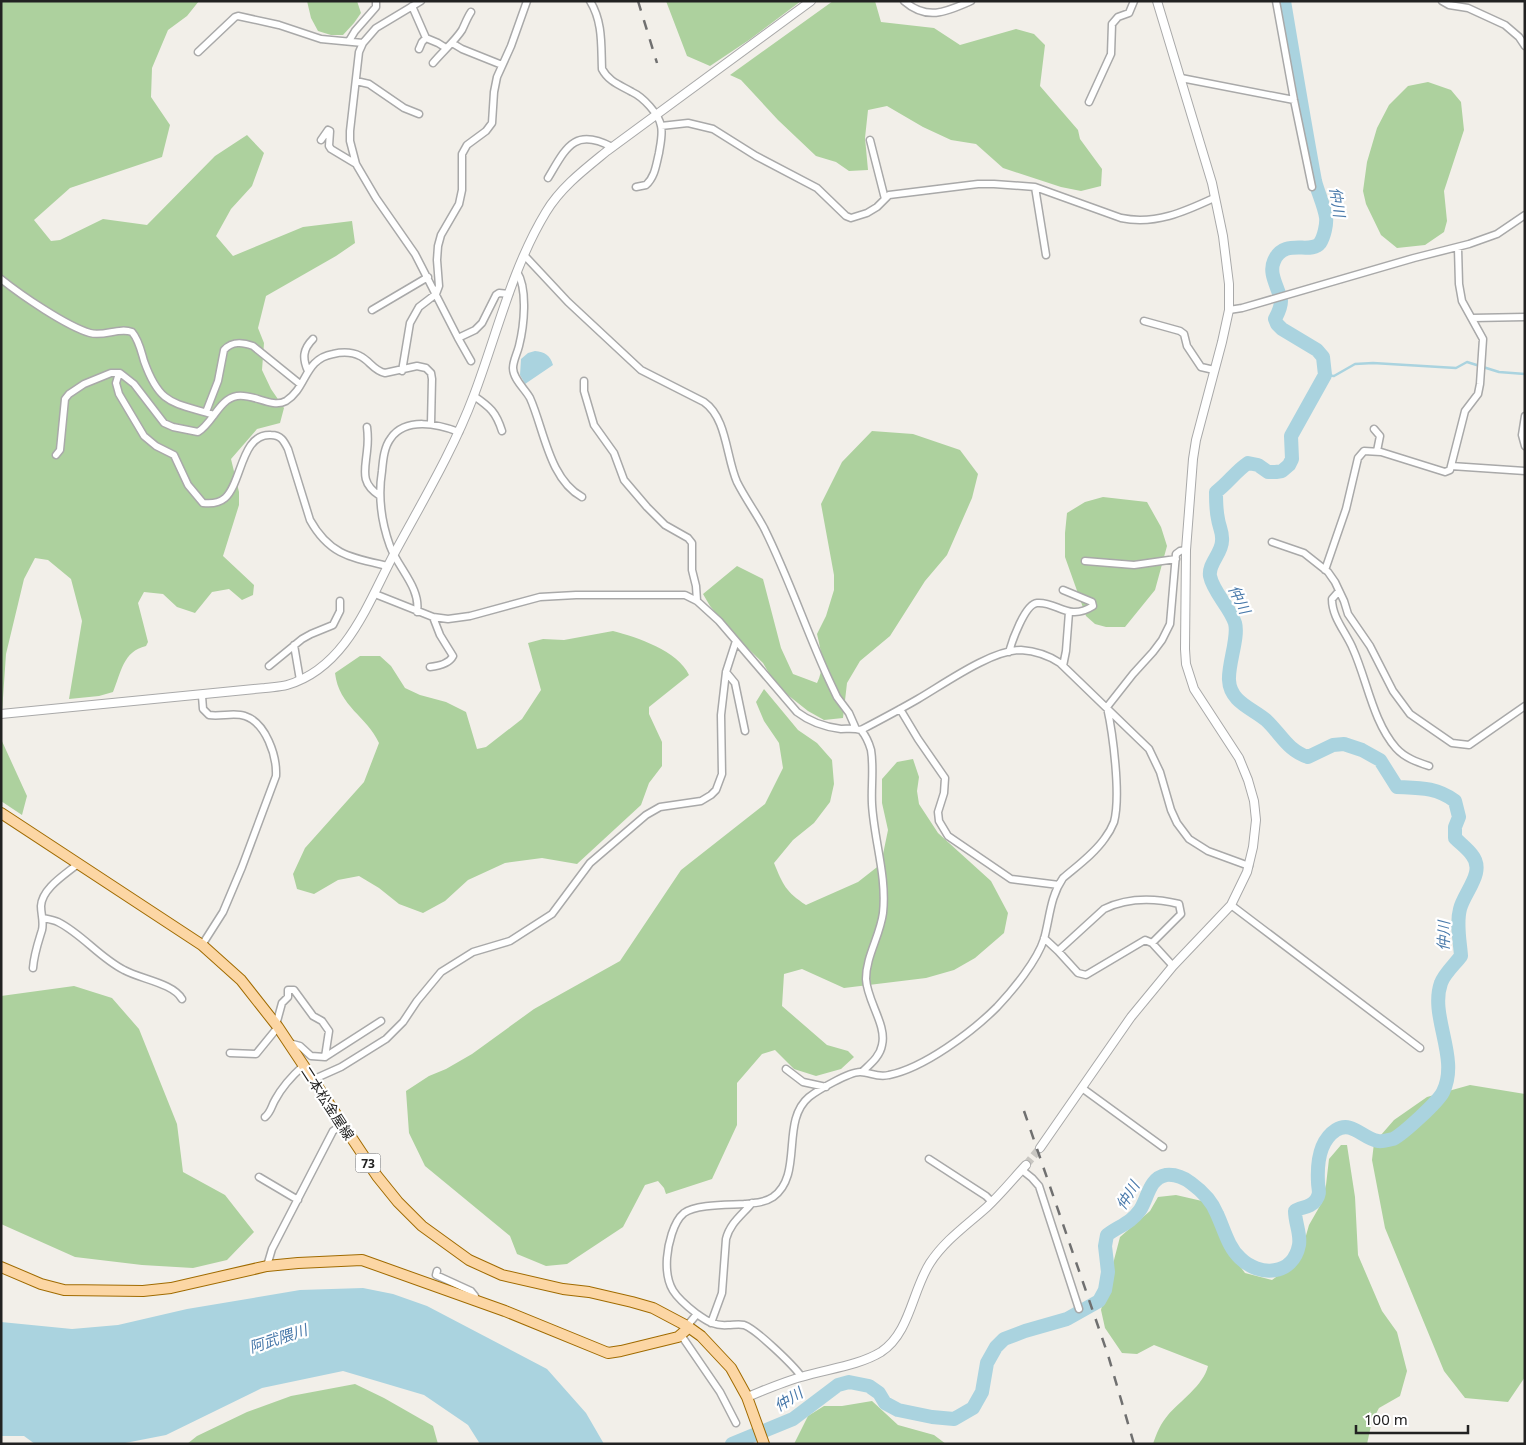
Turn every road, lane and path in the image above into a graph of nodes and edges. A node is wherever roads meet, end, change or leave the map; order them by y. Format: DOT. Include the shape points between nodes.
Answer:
graph roads {
  1 [pos="376,1"];
  2 [pos="421,1"];
  3 [pos="527,1"];
  4 [pos="590,1"];
  5 [pos="811,1"];
  6 [pos="904,1"];
  7 [pos="971,1"];
  8 [pos="1134,1"];
  9 [pos="1157,1"];
  10 [pos="1276,1"];
  11 [pos="1442,1"];
  12 [pos="412,6"];
  13 [pos="471,12"];
  14 [pos="426,38"];
  15 [pos="349,41"];
  16 [pos="452,42"];
  17 [pos="363,43"];
  18 [pos="1525,46"];
  19 [pos="446,48"];
  20 [pos="419,49"];
  21 [pos="198,52"];
  22 [pos="433,63"];
  23 [pos="502,65"];
  24 [pos="1181,78"];
  25 [pos="356,81"];
  26 [pos="1294,100"];
  27 [pos="1088,102"];
  28 [pos="419,114"];
  29 [pos="655,116"];
  30 [pos="661,126"];
  31 [pos="321,140"];
  32 [pos="870,140"];
  33 [pos="612,147"];
  34 [pos="356,164"];
  35 [pos="548,178"];
  36 [pos="636,186"];
  37 [pos="1035,187"];
  38 [pos="1312,187"];
  39 [pos="1214,198"];
  40 [pos="885,199"];
  41 [pos="1525,215"];
  42 [pos="1458,248"];
  43 [pos="524,255"];
  44 [pos="1046,255"];
  45 [pos="518,272"];
  46 [pos="428,277"];
  47 [pos="1,279"];
  48 [pos="436,294"];
  49 [pos="509,294"];
  50 [pos="372,310"];
  51 [pos="1230,310"];
  52 [pos="1525,317"];
  53 [pos="1472,318"];
  54 [pos="1144,322"];
  55 [pos="458,338"];
  56 [pos="314,339"];
  57 [pos="470,361"];
  58 [pos="1214,370"];
  59 [pos="308,371"];
  60 [pos="402,371"];
  61 [pos="119,373"];
  62 [pos="584,381"];
  63 [pos="300,384"];
  64 [pos="474,396"];
  65 [pos="206,412"];
  66 [pos="214,415"];
  67 [pos="1525,416"];
  68 [pos="432,424"];
  69 [pos="368,427"];
  70 [pos="1374,429"];
  71 [pos="502,431"];
  72 [pos="459,432"];
  73 [pos="1525,446"];
  74 [pos="1377,451"];
  75 [pos="56,455"];
  76 [pos="1451,466"];
  77 [pos="1525,471"];
  78 [pos="380,496"];
  79 [pos="582,497"];
  80 [pos="1272,542"];
  81 [pos="1186,550"];
  82 [pos="394,555"];
  83 [pos="1176,559"];
  84 [pos="1085,561"];
  85 [pos="388,566"];
  86 [pos="1325,570"];
  87 [pos="1063,590"];
  88 [pos="1339,591"];
  89 [pos="375,594"];
  90 [pos="697,600"];
  91 [pos="340,601"];
  92 [pos="417,612"];
  93 [pos="1069,612"];
  94 [pos="433,617"];
  95 [pos="736,640"];
  96 [pos="294,645"];
  97 [pos="1009,652"];
  98 [pos="269,666"];
  99 [pos="1063,666"];
  100 [pos="430,667"];
  101 [pos="726,672"];
  102 [pos="300,680"];
  103 [pos="202,696"];
  104 [pos="1107,707"];
  105 [pos="1524,708"];
  106 [pos="900,709"];
  107 [pos="1,714"];
  108 [pos="858,729"];
  109 [pos="745,731"];
  110 [pos="1429,766"];
  111 [pos="1,813"];
  112 [pos="79,863"];
  113 [pos="1249,866"];
  114 [pos="1059,885"];
  115 [pos="1231,904"];
  116 [pos="43,918"];
  117 [pos="1044,938"];
  118 [pos="1152,943"];
  119 [pos="202,945"];
  120 [pos="1058,951"];
  121 [pos="1174,966"];
  122 [pos="33,968"];
  123 [pos="182,999"];
  124 [pos="381,1021"];
  125 [pos="277,1026"];
  126 [pos="289,1043"];
  127 [pos="1420,1048"];
  128 [pos="230,1053"];
  129 [pos="325,1057"];
  130 [pos="304,1066"];
  131 [pos="786,1069"];
  132 [pos="862,1072"];
  133 [pos="312,1080"];
  134 [pos="826,1087"];
  135 [pos="1082,1088"];
  136 [pos="265,1117"];
  137 [pos="342,1125"];
  138 [pos="1163,1146"];
  139 [pos="1040,1148"];
  140 [pos="929,1159"];
  141 [pos="1024,1168"];
  142 [pos="260,1177"];
  143 [pos="298,1200"];
  144 [pos="992,1202"];
  145 [pos="752,1203"];
  146 [pos="267,1266"];
  147 [pos="1,1267"];
  148 [pos="437,1271"];
  149 [pos="475,1301"];
  150 [pos="1079,1308"];
  151 [pos="697,1314"];
  152 [pos="710,1323"];
  153 [pos="687,1326"];
  154 [pos="681,1335"];
  155 [pos="801,1376"];
  156 [pos="747,1397"];
  157 [pos="736,1423"];
  158 [pos="764,1444"];
  1 -- 15 [label="street" via="376,7"];
  2 -- 12 [label="street"];
  3 -- 23 [label="street"];
  4 -- 29 [label="street" via="600,22 602,69 614,83 640,96"];
  5 -- 29 [label="street"];
  6 -- 7 [label="street" via="916,10 935,14"];
  8 -- 27 [label="street" via="1129,13 1118,17 1112,24 1110,54"];
  9 -- 24 [label="street"];
  10 -- 26 [label="street"];
  11 -- 18 [label="street" via="1468,8 1505,25"];
  12 -- 14 [label="street"];
  12 -- 17 [label="street" via="376,28"];
  13 -- 16 [label="street"];
  14 -- 19 [label="street"];
  14 -- 20 [label="street"];
  15 -- 17 [label="street"];
  15 -- 21 [label="street" via="321,39 280,25 238,16"];
  16 -- 19 [label="street"];
  16 -- 23 [label="street" via="462,50"];
  17 -- 25 [label="street"];
  19 -- 22 [label="street"];
  23 -- 48 [label="street" via="494,92 492,123 467,145 462,154 459,204 438,246 439,286"];
  24 -- 26 [label="street"];
  24 -- 39 [label="street"];
  25 -- 28 [label="street" via="369,84 404,108"];
  25 -- 34 [label="street" via="350,142"];
  26 -- 38 [label="street"];
  29 -- 30 [label="street"];
  29 -- 33 [label="street"];
  30 -- 36 [label="street" via="654,175 646,185"];
  30 -- 40 [label="street" via="688,123 713,129 817,188 851,218 867,213"];
  31 -- 34 [label="street" via="330,131 332,149"];
  32 -- 40 [label="street"];
  33 -- 35 [label="street" via="600,141 573,142"];
  33 -- 43 [label="street" via="564,188 547,211"];
  34 -- 46 [label="street"];
  37 -- 39 [label="street" via="1135,221 1163,218"];
  37 -- 40 [label="street" via="978,184 892,195"];
  37 -- 44 [label="street"];
  39 -- 51 [label="street" via="1227,263"];
  41 -- 42 [label="street" via="1497,234"];
  42 -- 51 [label="street"];
  42 -- 53 [label="street" via="1462,301"];
  43 -- 45 [label="street"];
  43 -- 108 [label="street" via="568,302 641,370 704,402 713,410 737,481 764,529 837,697"];
  45 -- 49 [label="street"];
  45 -- 79 [label="street" via="524,292 514,374 530,399 556,468 565,482"];
  46 -- 48 [label="street"];
  46 -- 50 [label="street"];
  47 -- 65 [label="street" via="58,317 92,333 132,332 152,380 163,396 182,407"];
  48 -- 55 [label="street"];
  48 -- 60 [label="street" via="418,307 410,324"];
  49 -- 55 [label="street" via="496,294 482,323"];
  49 -- 64 [label="street"];
  51 -- 58 [label="street"];
  52 -- 53 [label="street"];
  53 -- 76 [label="street" via="1483,339 1480,384 1478,394 1465,411"];
  54 -- 58 [label="street" via="1180,331 1201,367"];
  55 -- 57 [label="street"];
  56 -- 59 [label="street" via="304,353"];
  58 -- 81 [label="street" via="1196,440"];
  59 -- 60 [label="street" via="316,360 345,352 361,356 380,372"];
  59 -- 63 [label="street"];
  60 -- 68 [label="street" via="422,366 431,373"];
  61 -- 66 [label="street" via="134,384 167,424 198,432"];
  61 -- 75 [label="street" via="98,377 69,394 64,404 60,450"];
  61 -- 85 [label="street" via="116,383 119,394 144,436 174,455 188,485 203,503 213,504 224,499 250,446 264,436 277,436 282,438 288,449 316,531 349,557"];
  62 -- 90 [label="street" via="594,425 614,453 624,480 646,508 692,543"];
  63 -- 65 [label="street" via="253,346 233,344 224,350 218,381"];
  63 -- 66 [label="street" via="292,396 281,403 248,395 236,396"];
  64 -- 71 [label="street" via="490,408"];
  64 -- 72 [label="street"];
  65 -- 66 [label="street"];
  67 -- 73 [label="street" via="1522,435"];
  68 -- 72 [label="street"];
  68 -- 78 [label="street" via="417,424 392,436 384,455"];
  69 -- 78 [label="street" via="365,474 370,488"];
  70 -- 74 [label="street" via="1380,436"];
  72 -- 82 [label="street"];
  74 -- 76 [label="street" via="1445,472"];
  74 -- 86 [label="street" via="1364,451 1358,458 1346,509"];
  76 -- 77 [label="street"];
  78 -- 82 [label="street" via="385,531"];
  80 -- 86 [label="street" via="1304,553"];
  81 -- 83 [label="street" via="1178,552"];
  81 -- 113 [label="street" via="1186,664 1194,689 1239,758 1248,780 1256,820"];
  82 -- 85 [label="street"];
  82 -- 92 [label="street" via="418,596"];
  83 -- 84 [label="street" via="1134,565"];
  83 -- 104 [label="street" via="1170,624 1154,652"];
  85 -- 89 [label="street"];
  86 -- 88 [label="street"];
  87 -- 93 [label="street" via="1092,602 1090,608"];
  88 -- 105 [label="street" via="1348,614 1400,701 1416,718 1452,743 1469,745"];
  88 -- 110 [label="street" via="1332,599 1334,612 1352,647 1387,737 1407,757"];
  89 -- 92 [label="street"];
  89 -- 102 [label="street" via="336,655"];
  90 -- 94 [label="street" via="678,594 540,597 461,618"];
  90 -- 95 [label="street"];
  91 -- 96 [label="street" via="334,625"];
  92 -- 94 [label="street"];
  93 -- 97 [label="street" via="1032,604"];
  93 -- 99 [label="street"];
  94 -- 100 [label="street" via="453,656 442,665"];
  95 -- 101 [label="street"];
  95 -- 108 [label="street" via="802,716 822,725"];
  96 -- 98 [label="street"];
  96 -- 102 [label="street"];
  97 -- 99 [label="street" via="1037,653"];
  97 -- 106 [label="street" via="991,657"];
  99 -- 104 [label="street"];
  101 -- 109 [label="street" via="735,683"];
  101 -- 133 [label="street" via="722,774 711,795 701,801 660,807 646,815 590,863 552,914 510,941 473,952 441,972 386,1039 341,1068"];
  102 -- 103 [label="street" via="287,685"];
  103 -- 107 [label="street"];
  103 -- 119 [label="street" via="203,709 210,715 245,716 258,724 269,741 276,776 223,912"];
  104 -- 113 [label="street" via="1149,750 1160,772 1171,810 1190,839 1208,851"];
  104 -- 114 [label="street" via="1116,786 1114,823 1100,844"];
  106 -- 108 [label="street"];
  106 -- 114 [label="street" via="945,778 938,812 939,821 948,836 1010,879"];
  108 -- 132 [label="street" via="867,738 871,751 872,804 884,889 882,914 866,980 882,1045 877,1056"];
  111 -- 112 [label="main road, 二本松金屋線 / 73"];
  112 -- 116 [label="street" via="44,896 41,906"];
  112 -- 119 [label="main road, 二本松金屋線 / 73"];
  113 -- 115 [label="street"];
  114 -- 117 [label="street" via="1053,896"];
  115 -- 121 [label="street"];
  115 -- 127 [label="street"];
  116 -- 122 [label="street" via="33,955"];
  116 -- 123 [label="street" via="58,922 113,965 172,990"];
  117 -- 120 [label="street"];
  117 -- 132 [label="street" via="1033,961 1006,996 967,1032 937,1054 902,1072 879,1076"];
  118 -- 120 [label="street" via="1145,940 1086,975 1078,973"];
  118 -- 120 [label="street" via="1181,914 1179,904 1165,900 1123,901 1104,909"];
  118 -- 121 [label="street"];
  119 -- 125 [label="main road, 二本松金屋線 / 73" via="241,980"];
  121 -- 135 [label="street" via="1131,1017"];
  124 -- 129 [label="street"];
  125 -- 126 [label="main road, 二本松金屋線 / 73"];
  125 -- 128 [label="street" via="256,1054"];
  125 -- 129 [label="street" via="288,990 294,990 312,1016 322,1021 330,1031"];
  126 -- 129 [label="street" via="300,1046 311,1056"];
  126 -- 130 [label="main road, 二本松金屋線 / 73"];
  130 -- 133 [label="main road, 二本松金屋線 / 73"];
  130 -- 136 [label="street" via="280,1092"];
  131 -- 134 [label="street" via="804,1082"];
  132 -- 134 [label="street"];
  133 -- 137 [label="main road, 二本松金屋線 / 73"];
  134 -- 145 [label="street" via="809,1097 799,1111 788,1172 780,1190 769,1199"];
  135 -- 138 [label="street"];
  135 -- 139 [label="street"];
  137 -- 143 [label="street" via="333,1131"];
  137 -- 153 [label="main road, 二本松金屋線 / 73" via="398,1202 428,1231 469,1260 509,1276 653,1308"];
  140 -- 144 [label="street"];
  141 -- 144 [label="street"];
  141 -- 150 [label="street" via="1039,1186"];
  142 -- 143 [label="street"];
  143 -- 146 [label="street" via="272,1249"];
  144 -- 155 [label="street" via="950,1239 930,1263 903,1327 888,1347 864,1359"];
  145 -- 151 [label="street" via="694,1209 684,1213 678,1221 667,1254 667,1274 674,1295"];
  145 -- 152 [label="street" via="728,1230 722,1292"];
  146 -- 147 [label="main road" via="171,1288 143,1291 64,1290"];
  146 -- 149 [label="main road" via="362,1260"];
  148 -- 149 [label="street" via="436,1275 471,1291"];
  149 -- 154 [label="main road" via="608,1353"];
  151 -- 152 [label="street"];
  151 -- 153 [label="street"];
  152 -- 155 [label="street" via="745,1326"];
  153 -- 154 [label="main road"];
  153 -- 156 [label="main road, 二本松金屋線 / 73" via="731,1368"];
  154 -- 157 [label="street" via="720,1392"];
  155 -- 156 [label="street"];
  156 -- 158 [label="main road, 二本松金屋線 / 73"];
}
